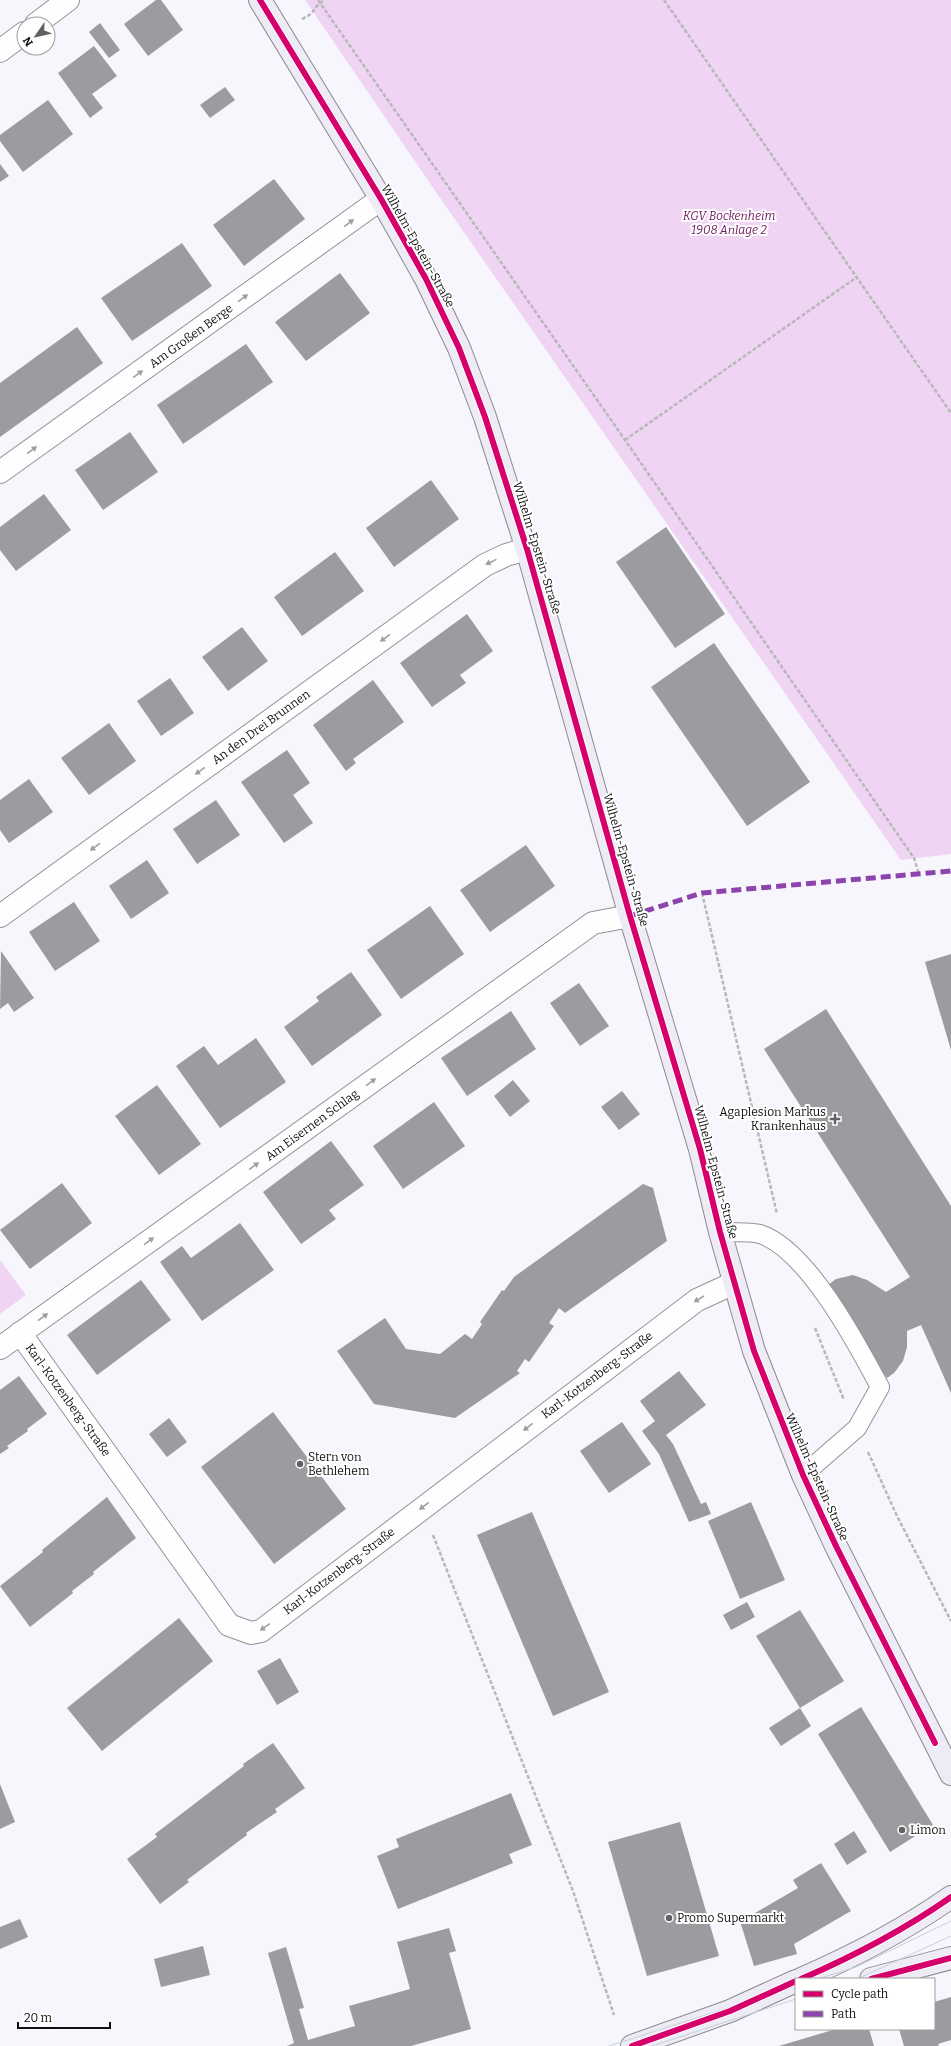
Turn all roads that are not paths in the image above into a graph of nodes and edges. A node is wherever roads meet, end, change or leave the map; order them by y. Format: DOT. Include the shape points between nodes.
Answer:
graph roads {
  1 [pos="68,0"];
  2 [pos="260,0"];
  3 [pos="47,16"];
  4 [pos="16,39"];
  5 [pos="0,51"];
  6 [pos="381,199"];
  7 [pos="0,472"];
  8 [pos="527,549"];
  9 [pos="0,916"];
  10 [pos="630,916"];
  11 [pos="720,1232"];
  12 [pos="734,1283"];
  13 [pos="20,1334"];
  14 [pos="0,1348"];
  15 [pos="803,1475"];
  16 [pos="943,1748"];
  17 [pos="951,1774"];
  18 [pos="951,1897"];
  19 [pos="951,1958"];
  20 [pos="803,1978"];
  21 [pos="875,1978"];
  22 [pos="795,1981"];
  23 [pos="795,1996"];
  24 [pos="730,2011"];
  25 [pos="632,2046"];
  1 -- 3 [label="street"];
  2 -- 6 [label="main road, Wilhelm-Epstein-Straße"];
  4 -- 5 [label="street"];
  7 -- 6 [label="street, Am Großen Berge, one-way"];
  6 -- 8 [label="main road, Wilhelm-Epstein-Straße" via="426,279 459,348 485,417"];
  8 -- 9 [label="street, An den Drei Brunnen, one-way" via="485,565"];
  8 -- 10 [label="main road, Wilhelm-Epstein-Straße"];
  10 -- 11 [label="main road, Wilhelm-Epstein-Straße" via="700,1149"];
  13 -- 10 [label="street, Am Eisernen Schlag, one-way" via="593,923"];
  11 -- 12 [label="main road, Wilhelm-Epstein-Straße"];
  11 -- 15 [label="lane" via="759,1234 784,1247 815,1281 857,1344 880,1387 857,1428"];
  12 -- 13 [label="street, Karl-Kotzenberg-Straße, one-way" via="697,1300 261,1631 252,1633 229,1625"];
  12 -- 15 [label="main road, Wilhelm-Epstein-Straße" via="754,1351"];
  13 -- 14 [label="street, Am Eisernen Schlag"];
  15 -- 16 [label="main road, Wilhelm-Epstein-Straße" via="836,1546"];
  16 -- 17 [label="main road, Wilhelm-Epstein-Straße"];
  18 -- 20 [label="main road" via="866,1950"];
  19 -- 21 [label="main road"];
  22 -- 24 [label="main road"];
  23 -- 24 [label="main road"];
  24 -- 25 [label="main road"];
}
